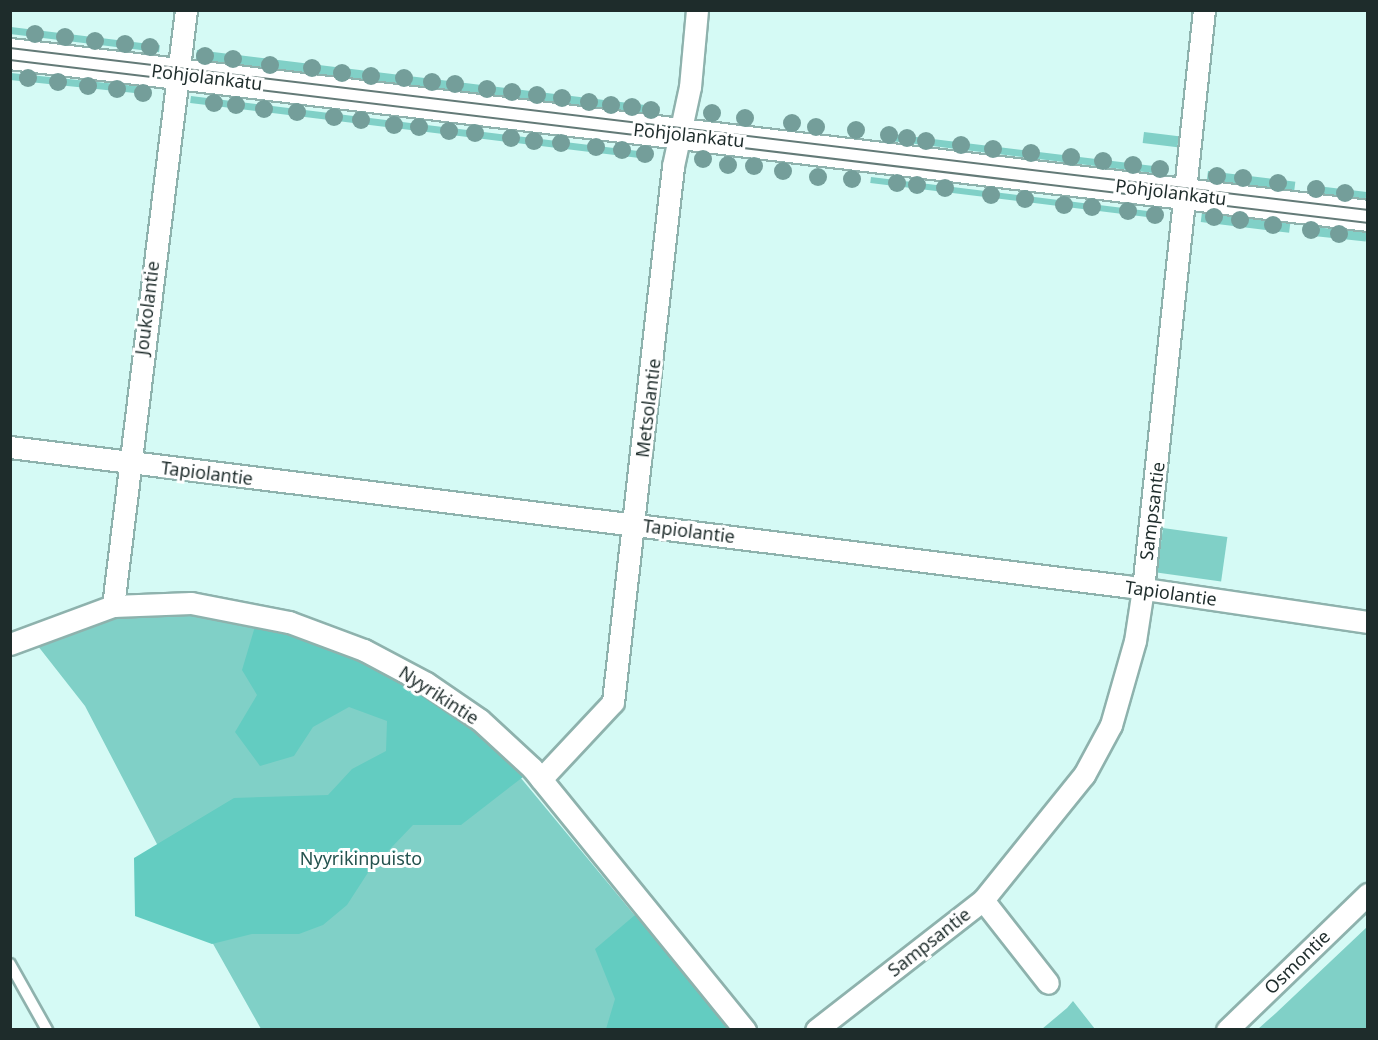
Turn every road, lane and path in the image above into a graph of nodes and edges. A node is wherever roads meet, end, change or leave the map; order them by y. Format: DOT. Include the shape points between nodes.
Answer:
graph roads {
  1 [pos="186,10"];
  2 [pos="697,10"];
  3 [pos="1204,10"];
  4 [pos="10,54"];
  5 [pos="178,73"];
  6 [pos="680,132"];
  7 [pos="1185,194"];
  8 [pos="1368,216"];
  9 [pos="10,447"];
  10 [pos="128,463"];
  11 [pos="636,524"];
  12 [pos="1143,589"];
  13 [pos="113,606"];
  14 [pos="1368,622"];
  15 [pos="10,644"];
  16 [pos="541,779"];
  17 [pos="1368,894"];
  18 [pos="983,900"];
  19 [pos="10,964"];
  20 [pos="1048,983"];
  21 [pos="47,1029"];
  22 [pos="745,1029"];
  23 [pos="816,1029"];
  24 [pos="1227,1029"];
  1 -- 5 [label="street, Joukolantie"];
  2 -- 6 [label="street, Metsolantie" via="690,87"];
  3 -- 7 [label="street, Sampsantie"];
  4 -- 5 [label="street, Pohjolankatu"];
  5 -- 6 [label="street, Pohjolankatu"];
  5 -- 10 [label="street, Joukolantie"];
  6 -- 7 [label="street, Pohjolankatu"];
  6 -- 11 [label="street, Metsolantie" via="673,166"];
  7 -- 8 [label="street, Pohjolankatu"];
  7 -- 12 [label="street, Sampsantie"];
  9 -- 10 [label="street, Tapiolantie"];
  10 -- 11 [label="street, Tapiolantie"];
  10 -- 13 [label="street, Joukolantie"];
  11 -- 12 [label="street, Tapiolantie"];
  11 -- 16 [label="street, Metsolantie" via="613,702"];
  12 -- 14 [label="street, Tapiolantie"];
  12 -- 18 [label="street, Sampsantie" via="1135,641 1111,724 1084,775"];
  13 -- 15 [label="street, Nyyrikintie"];
  13 -- 16 [label="street, Nyyrikintie" via="191,603 289,622 364,650 426,683 480,720"];
  16 -- 22 [label="street, Nyyrikintie"];
  17 -- 24 [label="street, Osmontie"];
  18 -- 20 [label="street"];
  18 -- 23 [label="street, Sampsantie"];
  19 -- 21 [label="lane"];
}
